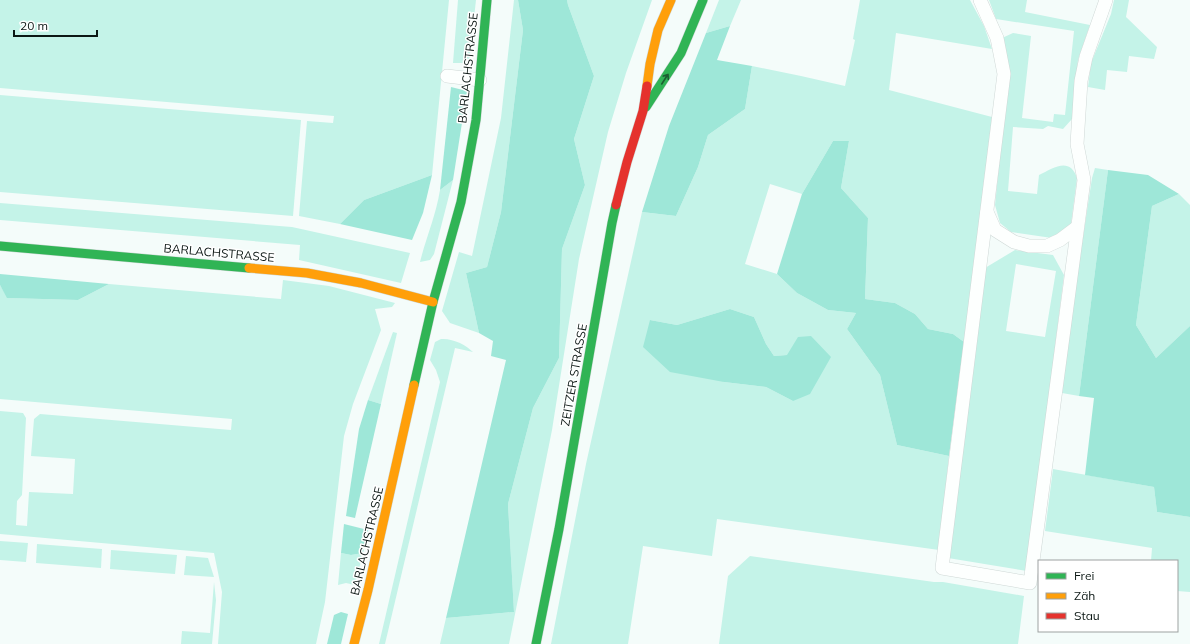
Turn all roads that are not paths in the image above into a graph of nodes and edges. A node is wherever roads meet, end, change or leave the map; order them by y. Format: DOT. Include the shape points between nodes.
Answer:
graph roads {
  1 [pos="487,0"];
  2 [pos="671,0"];
  3 [pos="703,0"];
  4 [pos="980,0"];
  5 [pos="1106,0"];
  6 [pos="447,76"];
  7 [pos="480,80"];
  8 [pos="643,112"];
  9 [pos="987,212"];
  10 [pos="1076,228"];
  11 [pos="0,246"];
  12 [pos="433,302"];
  13 [pos="354,644"];
  14 [pos="536,644"];
  1 -- 7 [label="street, BARLACHSTRASSE"];
  2 -- 8 [label="street, ZEITZER STRASSE" via="658,30"];
  8 -- 3 [label="street, ZEITZER STRASSE, one-way" via="681,53"];
  4 -- 9 [label="lane" via="997,38 1004,74"];
  5 -- 10 [label="lane" via="1086,57 1081,81 1077,144 1084,180"];
  6 -- 7 [label="lane"];
  7 -- 12 [label="street, BARLACHSTRASSE" via="476,120 460,202"];
  8 -- 14 [label="street, ZEITZER STRASSE" via="612,223"];
  9 -- 10 [label="lane" via="995,230 1014,242 1029,246 1047,246"];
  9 -- 10 [label="lane" via="942,568 1030,583"];
  11 -- 12 [label="street, BARLACHSTRASSE" via="307,272"];
  12 -- 13 [label="street, BARLACHSTRASSE"];
}
